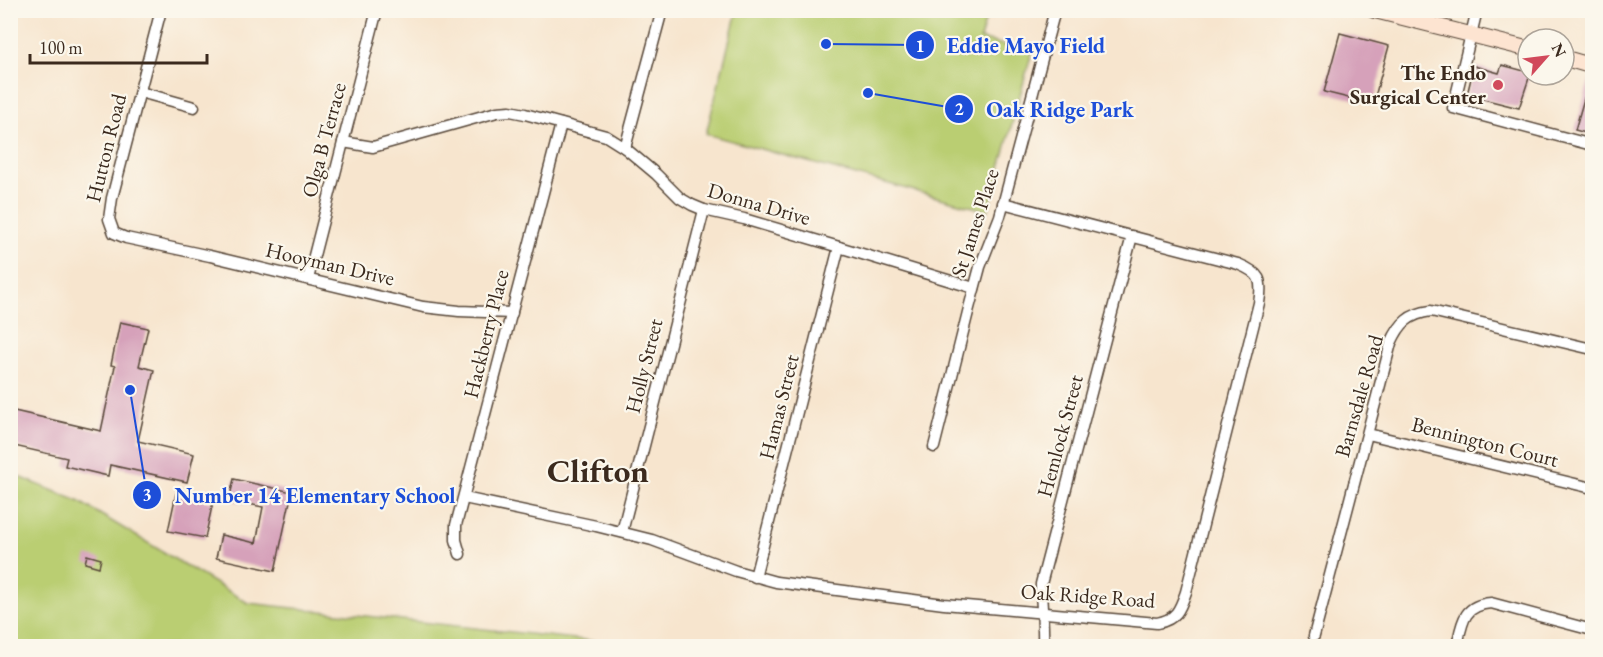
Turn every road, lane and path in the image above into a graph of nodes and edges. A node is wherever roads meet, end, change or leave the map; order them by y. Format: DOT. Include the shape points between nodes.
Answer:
graph roads {
  1 [pos="161,10"];
  2 [pos="377,10"];
  3 [pos="1055,10"];
  4 [pos="1373,10"];
  5 [pos="1477,10"];
  6 [pos="661,14"];
  7 [pos="1470,35"];
  8 [pos="1516,46"];
  9 [pos="1576,61"];
  10 [pos="1593,66"];
  11 [pos="140,92"];
  12 [pos="194,107"];
  13 [pos="561,124"];
  14 [pos="343,142"];
  15 [pos="1593,145"];
  16 [pos="625,148"];
  17 [pos="1003,203"];
  18 [pos="704,210"];
  19 [pos="1132,236"];
  20 [pos="141,242"];
  21 [pos="839,247"];
  22 [pos="308,279"];
  23 [pos="974,288"];
  24 [pos="512,313"];
  25 [pos="1593,349"];
  26 [pos="1368,434"];
  27 [pos="934,447"];
  28 [pos="1593,488"];
  29 [pos="464,498"];
  30 [pos="622,532"];
  31 [pos="460,554"];
  32 [pos="755,577"];
  33 [pos="1044,613"];
  34 [pos="1593,630"];
  35 [pos="1314,636"];
  36 [pos="1043,646"];
  37 [pos="1457,646"];
  1 -- 11 [label="street, Hutton Road"];
  2 -- 14 [label="street, Olga B Terrace"];
  3 -- 17 [label="street, St James Place"];
  4 -- 7 [label="main road"];
  5 -- 7 [label="street"];
  6 -- 16 [label="street"];
  7 -- 8 [label="main road"];
  7 -- 15 [label="street" via="1452,108"];
  9 -- 10 [label="main road"];
  11 -- 12 [label="street"];
  11 -- 20 [label="street, Hutton Road" via="109,219 114,233"];
  13 -- 14 [label="street, Donna Drive" via="510,111 497,112 373,147"];
  13 -- 16 [label="street, Donna Drive" via="606,136"];
  13 -- 24 [label="street, Hackberry Place"];
  14 -- 22 [label="street, Olga B Terrace"];
  16 -- 18 [label="street, Donna Drive" via="680,198"];
  17 -- 19 [label="street, Oak Ridge Road"];
  17 -- 23 [label="street, St James Place"];
  18 -- 21 [label="street, Donna Drive"];
  18 -- 30 [label="street, Holly Street"];
  19 -- 33 [label="street, Hemlock Street" via="1041,584"];
  19 -- 33 [label="street, Oak Ridge Road" via="1251,270 1259,279 1259,303 1181,606 1167,621 1157,623"];
  20 -- 22 [label="street, Hooyman Drive"];
  21 -- 23 [label="street, Donna Drive"];
  21 -- 32 [label="street, Hamas Street"];
  22 -- 24 [label="street, Hooyman Drive" via="423,307"];
  23 -- 27 [label="street, St James Place"];
  24 -- 29 [label="street, Hackberry Place"];
  25 -- 26 [label="street, Barnsdale Road" via="1445,314 1417,313 1405,321 1391,343"];
  26 -- 28 [label="street, Bennington Court"];
  26 -- 35 [label="street, Barnsdale Road"];
  29 -- 30 [label="street, Oak Ridge Road"];
  29 -- 31 [label="street, Hackberry Place" via="456,525"];
  30 -- 32 [label="street, Oak Ridge Road"];
  32 -- 33 [label="street, Oak Ridge Road" via="944,604"];
  33 -- 36 [label="street, Hemlock Street"];
  34 -- 37 [label="street" via="1491,603 1479,604 1463,619"];
}
